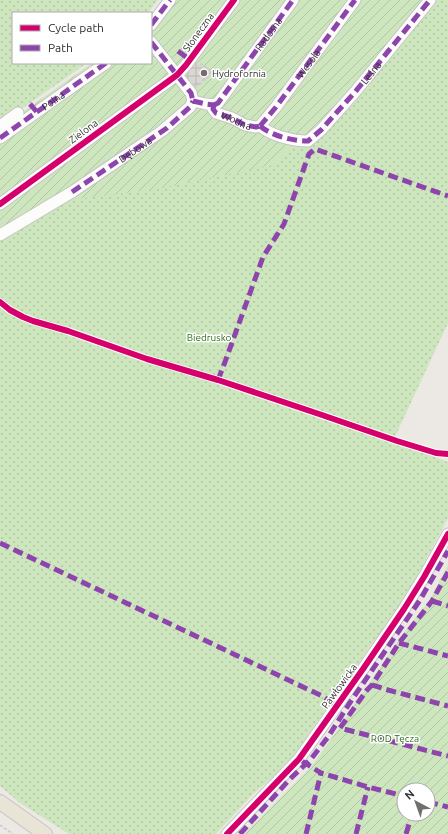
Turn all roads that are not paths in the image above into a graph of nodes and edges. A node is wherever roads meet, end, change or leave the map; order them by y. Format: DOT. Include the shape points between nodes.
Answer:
graph roads {
  1 [pos="170,0"];
  2 [pos="234,0"];
  3 [pos="293,0"];
  4 [pos="354,0"];
  5 [pos="430,0"];
  6 [pos="152,24"];
  7 [pos="152,43"];
  8 [pos="105,64"];
  9 [pos="177,75"];
  10 [pos="193,101"];
  11 [pos="214,105"];
  12 [pos="18,113"];
  13 [pos="0,126"];
  14 [pos="260,126"];
  15 [pos="0,138"];
  16 [pos="308,141"];
  17 [pos="0,204"];
  18 [pos="0,235"];
  19 [pos="448,534"];
  20 [pos="0,802"];
  21 [pos="45,834"];
  22 [pos="227,834"];
  1 -- 6 [label="street"];
  2 -- 9 [label="street, Słoneczna"];
  3 -- 11 [label="street, Radosna"];
  4 -- 14 [label="street, Wesoła"];
  5 -- 16 [label="street, Leśna" via="355,92"];
  7 -- 9 [label="street"];
  8 -- 15 [label="street, Polna"];
  9 -- 10 [label="street" via="191,93"];
  9 -- 17 [label="street, Zielona"];
  10 -- 11 [label="street, Wodna"];
  10 -- 18 [label="street, Dębowa" via="190,107 167,128 72,192"];
  11 -- 14 [label="street, Wodna" via="216,113 245,125"];
  12 -- 13 [label="street"];
  14 -- 16 [label="street, Wodna" via="282,137"];
  19 -- 22 [label="street, Pawłowicka" via="404,609 312,741"];
  20 -- 21 [label="main road"];
}
